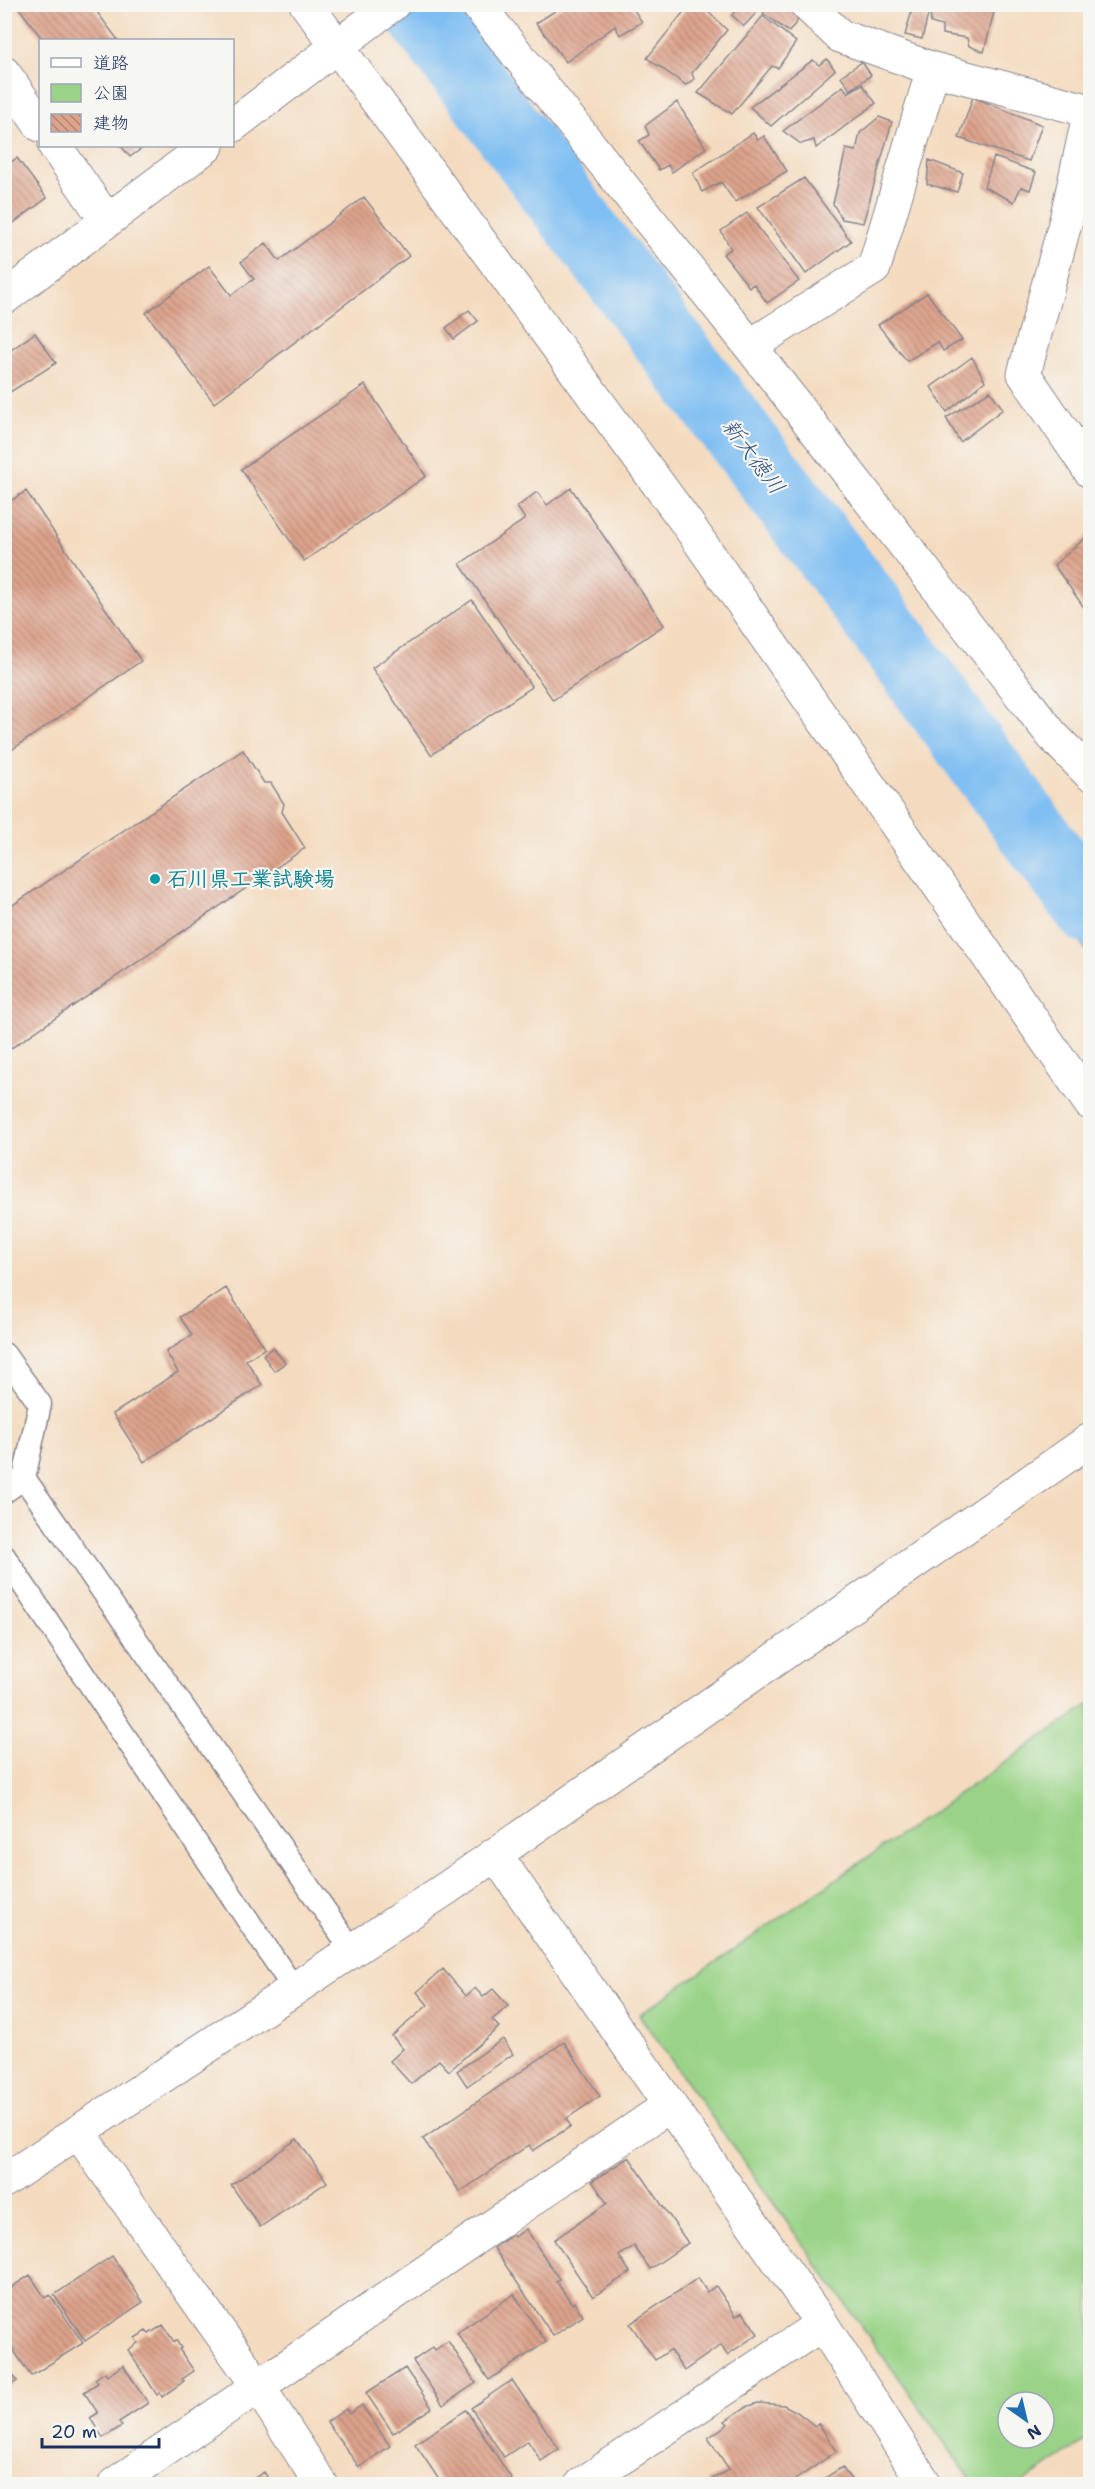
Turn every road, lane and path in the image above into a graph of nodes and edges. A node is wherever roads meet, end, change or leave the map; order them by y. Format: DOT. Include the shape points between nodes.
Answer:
graph roads {
  1 [pos="306,4"];
  2 [pos="393,4"];
  3 [pos="477,4"];
  4 [pos="806,4"];
  5 [pos="338,45"];
  6 [pos="933,69"];
  7 [pos="4,73"];
  8 [pos="1090,110"];
  9 [pos="39,124"];
  10 [pos="234,124"];
  11 [pos="56,147"];
  12 [pos="206,147"];
  13 [pos="107,221"];
  14 [pos="1078,223"];
  15 [pos="4,298"];
  16 [pos="750,346"];
  17 [pos="1090,471"];
  18 [pos="1090,774"];
  19 [pos="1090,1103"];
  20 [pos="4,1354"];
  21 [pos="1090,1440"];
  22 [pos="24,1478"];
  23 [pos="4,1492"];
  24 [pos="4,1556"];
  25 [pos="495,1854"];
  26 [pos="353,1951"];
  27 [pos="294,1989"];
  28 [pos="670,2105"];
  29 [pos="78,2132"];
  30 [pos="4,2181"];
  31 [pos="822,2324"];
  32 [pos="258,2386"];
  33 [pos="115,2484"];
  34 [pos="321,2484"];
  35 [pos="582,2484"];
  36 [pos="925,2484"];
  1 -- 5 [label="street"];
  2 -- 5 [label="street"];
  3 -- 16 [label="street"];
  4 -- 6 [label="street" via="840,36"];
  5 -- 10 [label="street"];
  5 -- 19 [label="street" via="686,522"];
  6 -- 8 [label="street"];
  6 -- 16 [label="street" via="874,268"];
  7 -- 9 [label="street"];
  8 -- 14 [label="street"];
  11 -- 13 [label="street"];
  12 -- 13 [label="street"];
  13 -- 15 [label="street"];
  14 -- 17 [label="street" via="1024,374"];
  16 -- 18 [label="street" via="1052,735"];
  20 -- 22 [label="lane" via="40,1404"];
  21 -- 25 [label="street"];
  22 -- 23 [label="lane"];
  22 -- 26 [label="lane"];
  24 -- 27 [label="lane"];
  25 -- 26 [label="street"];
  25 -- 28 [label="street"];
  26 -- 27 [label="street"];
  27 -- 29 [label="street"];
  28 -- 31 [label="street"];
  28 -- 32 [label="street"];
  29 -- 30 [label="street"];
  29 -- 32 [label="street"];
  31 -- 35 [label="street"];
  31 -- 36 [label="street"];
  32 -- 33 [label="street"];
  32 -- 34 [label="street"];
}
